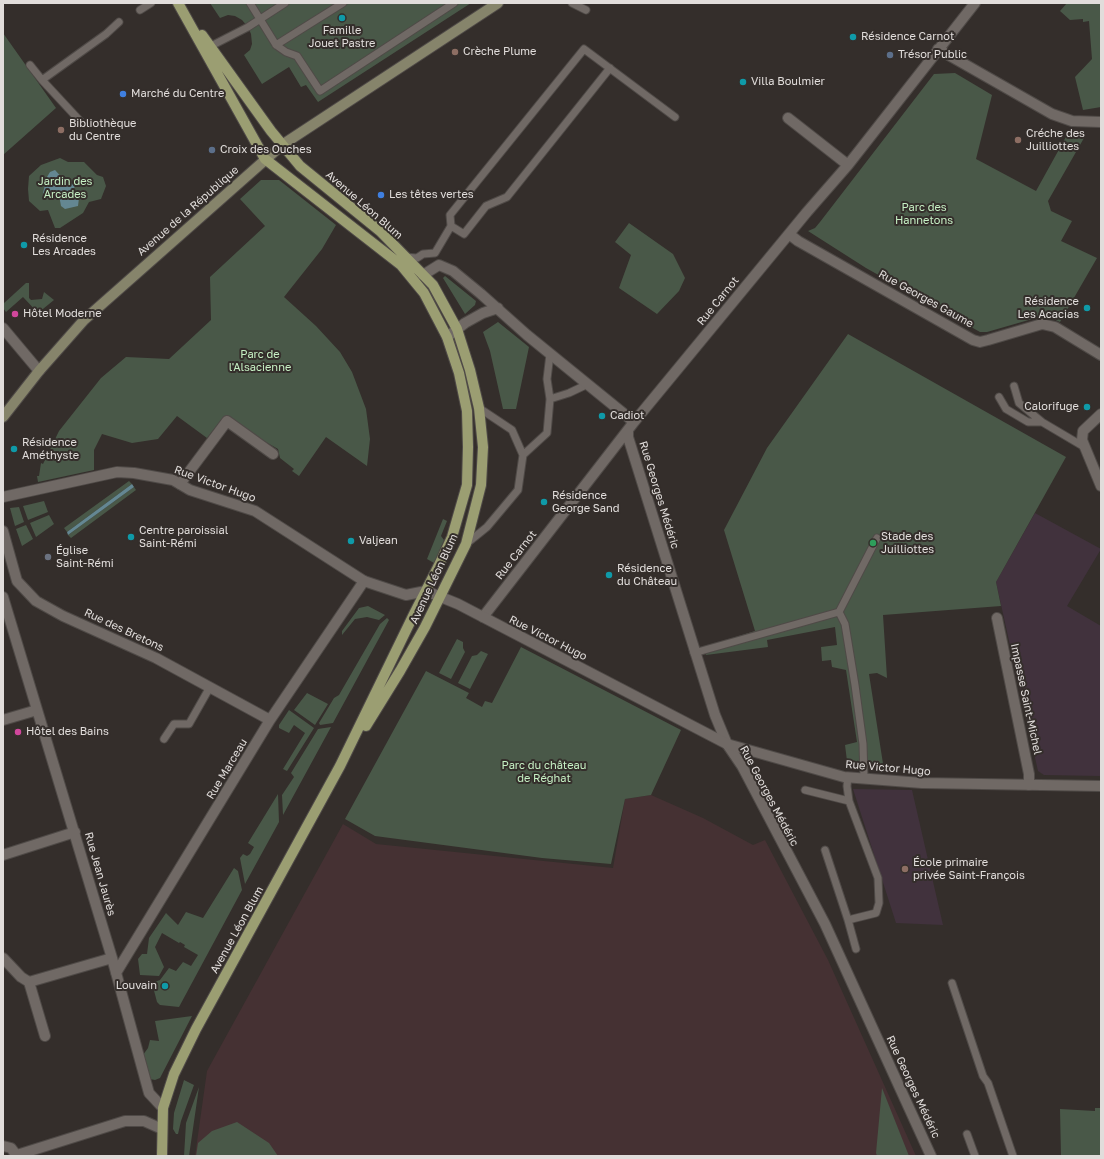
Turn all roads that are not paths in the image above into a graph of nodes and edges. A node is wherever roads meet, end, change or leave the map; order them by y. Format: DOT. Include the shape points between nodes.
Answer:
graph roads {
  1 [pos="150,3"];
  2 [pos="178,3"];
  3 [pos="250,3"];
  4 [pos="285,3"];
  5 [pos="343,3"];
  6 [pos="454,3"];
  7 [pos="498,3"];
  8 [pos="572,3"];
  9 [pos="975,3"];
  10 [pos="140,10"];
  11 [pos="586,10"];
  12 [pos="187,16"];
  13 [pos="260,19"];
  14 [pos="119,22"];
  15 [pos="276,45"];
  16 [pos="211,46"];
  17 [pos="938,49"];
  18 [pos="30,65"];
  19 [pos="610,68"];
  20 [pos="42,80"];
  21 [pos="675,117"];
  22 [pos="788,118"];
  23 [pos="81,122"];
  24 [pos="1101,122"];
  25 [pos="282,145"];
  26 [pos="265,160"];
  27 [pos="848,165"];
  28 [pos="451,226"];
  29 [pos="789,234"];
  30 [pos="405,257"];
  31 [pos="423,275"];
  32 [pos="498,308"];
  33 [pos="3,328"];
  34 [pos="456,329"];
  35 [pos="447,337"];
  36 [pos="550,354"];
  37 [pos="1101,355"];
  38 [pos="39,371"];
  39 [pos="588,384"];
  40 [pos="1014,386"];
  41 [pos="999,397"];
  42 [pos="550,399"];
  43 [pos="479,408"];
  44 [pos="1101,414"];
  45 [pos="3,417"];
  46 [pos="634,422"];
  47 [pos="1042,422"];
  48 [pos="628,431"];
  49 [pos="1086,448"];
  50 [pos="273,454"];
  51 [pos="523,455"];
  52 [pos="180,484"];
  53 [pos="1101,486"];
  54 [pos="3,496"];
  55 [pos="3,531"];
  56 [pos="877,538"];
  57 [pos="466,544"];
  58 [pos="364,581"];
  59 [pos="426,591"];
  60 [pos="3,597"];
  61 [pos="441,597"];
  62 [pos="839,612"];
  63 [pos="483,616"];
  64 [pos="997,618"];
  65 [pos="694,653"];
  66 [pos="210,687"];
  67 [pos="37,710"];
  68 [pos="3,720"];
  69 [pos="270,720"];
  70 [pos="164,739"];
  71 [pos="727,744"];
  72 [pos="340,766"];
  73 [pos="848,777"];
  74 [pos="864,778"];
  75 [pos="1029,785"];
  76 [pos="1101,786"];
  77 [pos="805,790"];
  78 [pos="849,801"];
  79 [pos="75,832"];
  80 [pos="825,850"];
  81 [pos="3,855"];
  82 [pos="848,920"];
  83 [pos="856,949"];
  84 [pos="3,958"];
  85 [pos="112,958"];
  86 [pos="116,973"];
  87 [pos="29,982"];
  88 [pos="952,983"];
  89 [pos="46,1036"];
  90 [pos="163,1108"];
  91 [pos="162,1129"];
  92 [pos="967,1134"];
  93 [pos="3,1146"];
  94 [pos="17,1156"];
  95 [pos="162,1156"];
  96 [pos="931,1156"];
  97 [pos="975,1156"];
  98 [pos="1013,1156"];
  1 -- 10 [label="lane"];
  2 -- 12 [label="main road"];
  3 -- 13 [label="lane"];
  4 -- 13 [label="lane"];
  5 -- 15 [label="lane"];
  6 -- 15 [label="lane" via="320,91 298,56"];
  7 -- 25 [label="main road, Avenue de la République"];
  8 -- 11 [label="lane"];
  9 -- 17 [label="street, Rue Carnot"];
  12 -- 16 [label="main road, Avenue Léon Blum"];
  12 -- 26 [label="main road"];
  13 -- 15 [label="lane"];
  13 -- 16 [label="lane"];
  14 -- 20 [label="lane"];
  16 -- 25 [label="main road, Avenue Léon Blum"];
  17 -- 24 [label="street" via="1052,114 1072,121"];
  17 -- 27 [label="street, Rue Carnot"];
  18 -- 20 [label="lane"];
  19 -- 21 [label="lane"];
  19 -- 28 [label="lane" via="507,197 486,206 464,234"];
  19 -- 28 [label="lane" via="584,49 450,215"];
  20 -- 23 [label="lane"];
  22 -- 27 [label="street"];
  25 -- 26 [label="main road, Avenue de la République"];
  25 -- 30 [label="main road, Avenue Léon Blum" via="300,166 380,231"];
  26 -- 35 [label="main road, Avenue Léon Blum" via="401,265 424,293"];
  26 -- 38 [label="main road, Avenue de la République" via="84,320"];
  27 -- 29 [label="street, Rue Carnot"];
  28 -- 30 [label="lane" via="435,253 423,254 417,258"];
  29 -- 37 [label="street, Rue Georges Gaume" via="798,242 973,340 980,342 1042,324 1055,327"];
  29 -- 46 [label="street, Rue Carnot"];
  30 -- 31 [label="main road, Avenue Léon Blum"];
  31 -- 32 [label="street" via="440,265 453,271"];
  31 -- 34 [label="main road, Avenue Léon Blum" via="433,285"];
  32 -- 34 [label="street" via="483,313"];
  32 -- 36 [label="street"];
  33 -- 38 [label="street"];
  34 -- 35 [label="street"];
  34 -- 43 [label="main road, Avenue Léon Blum"];
  35 -- 59 [label="main road, Avenue Léon Blum" via="459,373 467,411 467,485 452,536"];
  36 -- 39 [label="street"];
  36 -- 42 [label="lane" via="547,379"];
  38 -- 45 [label="main road, Avenue de la République"];
  39 -- 42 [label="lane"];
  39 -- 46 [label="street"];
  40 -- 47 [label="lane" via="1019,403"];
  41 -- 47 [label="lane" via="1006,409 1028,422"];
  42 -- 51 [label="lane" via="547,433"];
  43 -- 51 [label="lane" via="512,430"];
  43 -- 57 [label="main road, Avenue Léon Blum" via="483,447 482,485"];
  44 -- 49 [label="street" via="1083,431 1082,440"];
  46 -- 48 [label="street, Rue Carnot"];
  47 -- 49 [label="lane"];
  48 -- 63 [label="street, Rue Carnot"];
  48 -- 65 [label="street, Rue Georges Médéric"];
  49 -- 53 [label="street"];
  50 -- 52 [label="street" via="227,421"];
  51 -- 57 [label="lane" via="518,490 487,527"];
  52 -- 54 [label="street, Rue Victor Hugo" via="143,474 117,472"];
  52 -- 58 [label="street, Rue Victor Hugo" via="190,490 256,511"];
  55 -- 66 [label="street, Rue des Bretons" via="17,581 36,601 62,616 116,638"];
  56 -- 62 [label="lane"];
  57 -- 61 [label="main road, Avenue Léon Blum"];
  58 -- 59 [label="street, Rue Victor Hugo" via="406,595"];
  58 -- 69 [label="street, Rue Marceau"];
  59 -- 61 [label="street, Rue Victor Hugo"];
  59 -- 72 [label="main road, Avenue Léon Blum"];
  60 -- 67 [label="street, Rue Jean Jaurès"];
  61 -- 63 [label="street, Rue Victor Hugo"];
  61 -- 72 [label="main road, Avenue Léon Blum" via="400,671"];
  62 -- 65 [label="lane"];
  62 -- 74 [label="lane" via="845,624 855,685 863,744"];
  63 -- 71 [label="street, Rue Victor Hugo"];
  64 -- 75 [label="street, Impasse Saint-Michel" via="1029,774"];
  65 -- 71 [label="street, Rue Georges Médéric" via="714,715"];
  66 -- 69 [label="street, Rue des Bretons"];
  66 -- 70 [label="lane" via="189,724 174,724"];
  67 -- 68 [label="street"];
  67 -- 79 [label="street, Rue Jean Jaurès"];
  69 -- 86 [label="street, Rue Marceau"];
  71 -- 73 [label="street, Rue Victor Hugo"];
  71 -- 96 [label="street, Rue Georges Médéric" via="742,766 825,924"];
  72 -- 90 [label="main road, Avenue Léon Blum" via="196,1029 174,1074"];
  73 -- 74 [label="street, Rue Victor Hugo"];
  73 -- 78 [label="lane"];
  74 -- 75 [label="street, Rue Victor Hugo" via="922,783"];
  75 -- 76 [label="street, Rue Victor Hugo"];
  77 -- 78 [label="lane"];
  78 -- 82 [label="lane" via="878,878 879,903 876,913"];
  79 -- 81 [label="street"];
  79 -- 85 [label="street, Rue Jean Jaurès"];
  80 -- 82 [label="lane"];
  82 -- 83 [label="lane"];
  84 -- 87 [label="street"];
  85 -- 86 [label="street, Rue Jean Jaurès"];
  85 -- 87 [label="street"];
  86 -- 90 [label="street, Rue Jean Jaurès" via="149,1093"];
  87 -- 89 [label="street"];
  88 -- 98 [label="lane"];
  90 -- 91 [label="main road"];
  91 -- 94 [label="street" via="144,1121 125,1121"];
  91 -- 95 [label="main road"];
  92 -- 97 [label="lane"];
  93 -- 94 [label="street" via="11,1148"];
}
